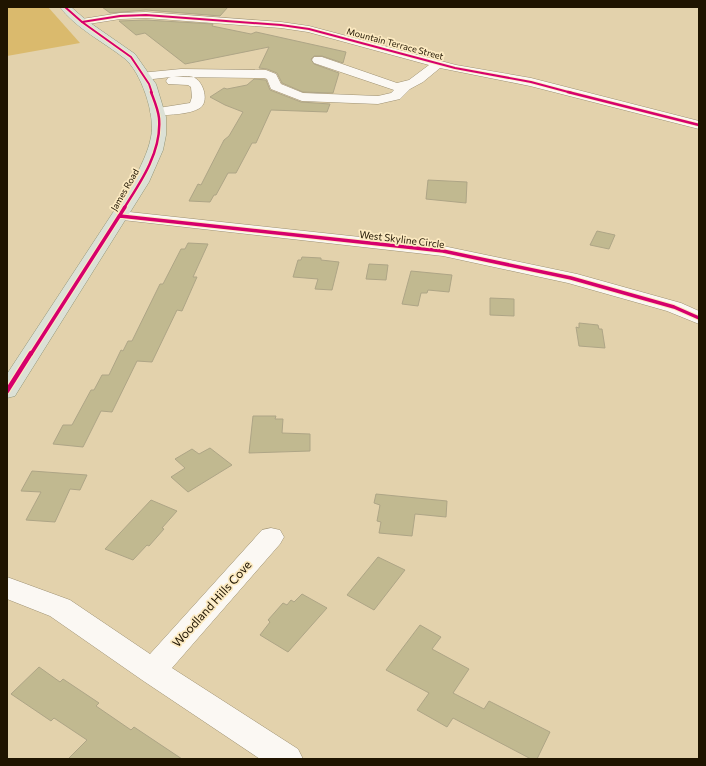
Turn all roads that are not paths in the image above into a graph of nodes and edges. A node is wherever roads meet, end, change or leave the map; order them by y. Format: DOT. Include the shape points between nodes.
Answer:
graph roads {
  1 [pos="65,7"];
  2 [pos="82,22"];
  3 [pos="318,60"];
  4 [pos="439,63"];
  5 [pos="147,80"];
  6 [pos="404,88"];
  7 [pos="157,112"];
  8 [pos="699,125"];
  9 [pos="120,216"];
  10 [pos="699,318"];
  11 [pos="7,391"];
  12 [pos="271,537"];
  13 [pos="7,588"];
  14 [pos="152,671"];
  15 [pos="287,759"];
  1 -- 2 [label="main road, James Road"];
  2 -- 4 [label="street, Mountain Terrace Street" via="146,15 281,24"];
  2 -- 5 [label="main road, James Road" via="131,57"];
  3 -- 6 [label="street"];
  4 -- 6 [label="street" via="411,86"];
  4 -- 8 [label="street, Mountain Terrace Street" via="531,82"];
  5 -- 6 [label="street" via="181,73 266,74 271,75 275,86 302,97 378,100 395,96"];
  5 -- 7 [label="main road, James Road"];
  5 -- 7 [label="street" via="190,82 197,86 196,105"];
  7 -- 9 [label="main road, James Road" via="159,135 155,150 141,182"];
  9 -- 10 [label="street, West Skyline Circle" via="443,251 571,278 674,307"];
  9 -- 11 [label="main road, James Road"];
  12 -- 14 [label="street, Woodland Hills Cove"];
  13 -- 14 [label="street" via="60,608"];
  14 -- 15 [label="street"];
}
